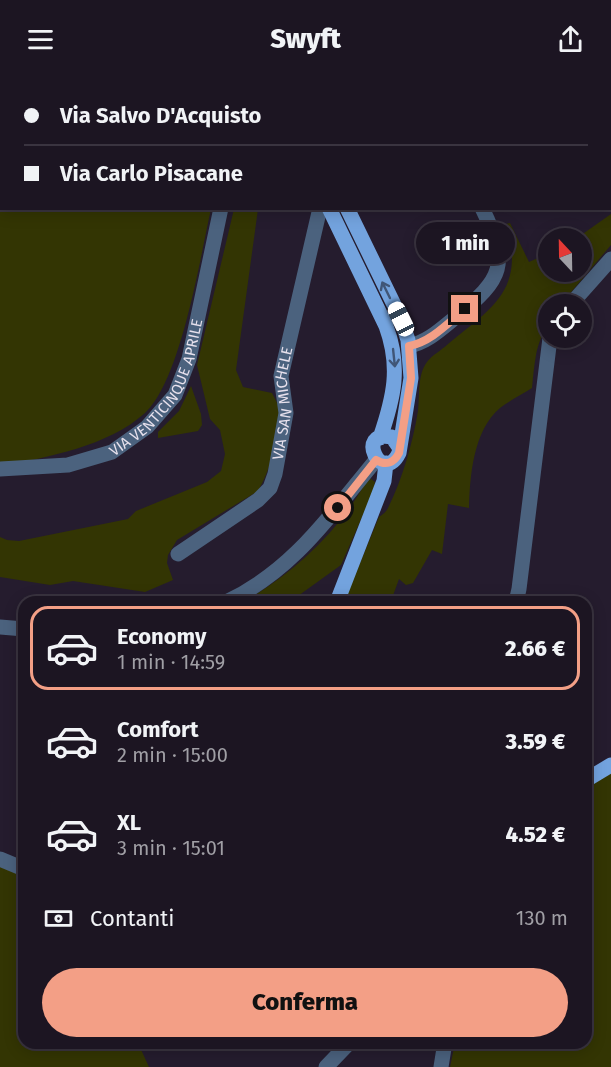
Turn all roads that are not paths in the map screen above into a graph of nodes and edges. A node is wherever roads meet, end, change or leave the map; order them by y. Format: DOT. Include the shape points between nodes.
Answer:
graph roads {
  1 [pos="221,210"];
  2 [pos="320,210"];
  3 [pos="330,210"];
  4 [pos="348,210"];
  5 [pos="483,210"];
  6 [pos="611,259"];
  7 [pos="580,294"];
  8 [pos="409,346"];
  9 [pos="549,348"];
  10 [pos="380,438"];
  11 [pos="399,447"];
  12 [pos="381,461"];
  13 [pos="0,470"];
  14 [pos="177,554"];
  15 [pos="238,596"];
  16 [pos="339,596"];
  17 [pos="517,596"];
  18 [pos="0,627"];
  19 [pos="18,628"];
  20 [pos="611,765"];
  21 [pos="592,776"];
  22 [pos="0,859"];
  23 [pos="18,866"];
  24 [pos="343,1049"];
  25 [pos="444,1049"];
  26 [pos="326,1067"];
  27 [pos="441,1067"];
  1 -- 13 [label="street, VIA VENTICINQUE APRILE" via="189,359 174,395 147,427 112,452 68,465"];
  2 -- 14 [label="street, VIA SAN MICHELE" via="281,376 286,414 270,488"];
  3 -- 10 [label="main road, one-way" via="392,344 395,377 391,406"];
  8 -- 4 [label="main road, one-way" via="401,319"];
  5 -- 8 [label="street" via="500,257 490,285 435,334"];
  6 -- 7 [label="street"];
  8 -- 11 [label="main road" via="411,378"];
  9 -- 17 [label="street"];
  10 -- 11 [label="main road" via="392,437"];
  10 -- 12 [label="main road" via="372,448"];
  11 -- 12 [label="main road" via="397,458"];
  12 -- 15 [label="street" via="307,544"];
  12 -- 16 [label="main road" via="384,481"];
  18 -- 19 [label="street"];
  20 -- 21 [label="main road"];
  22 -- 23 [label="street"];
  24 -- 26 [label="street"];
  25 -- 27 [label="street"];
}
